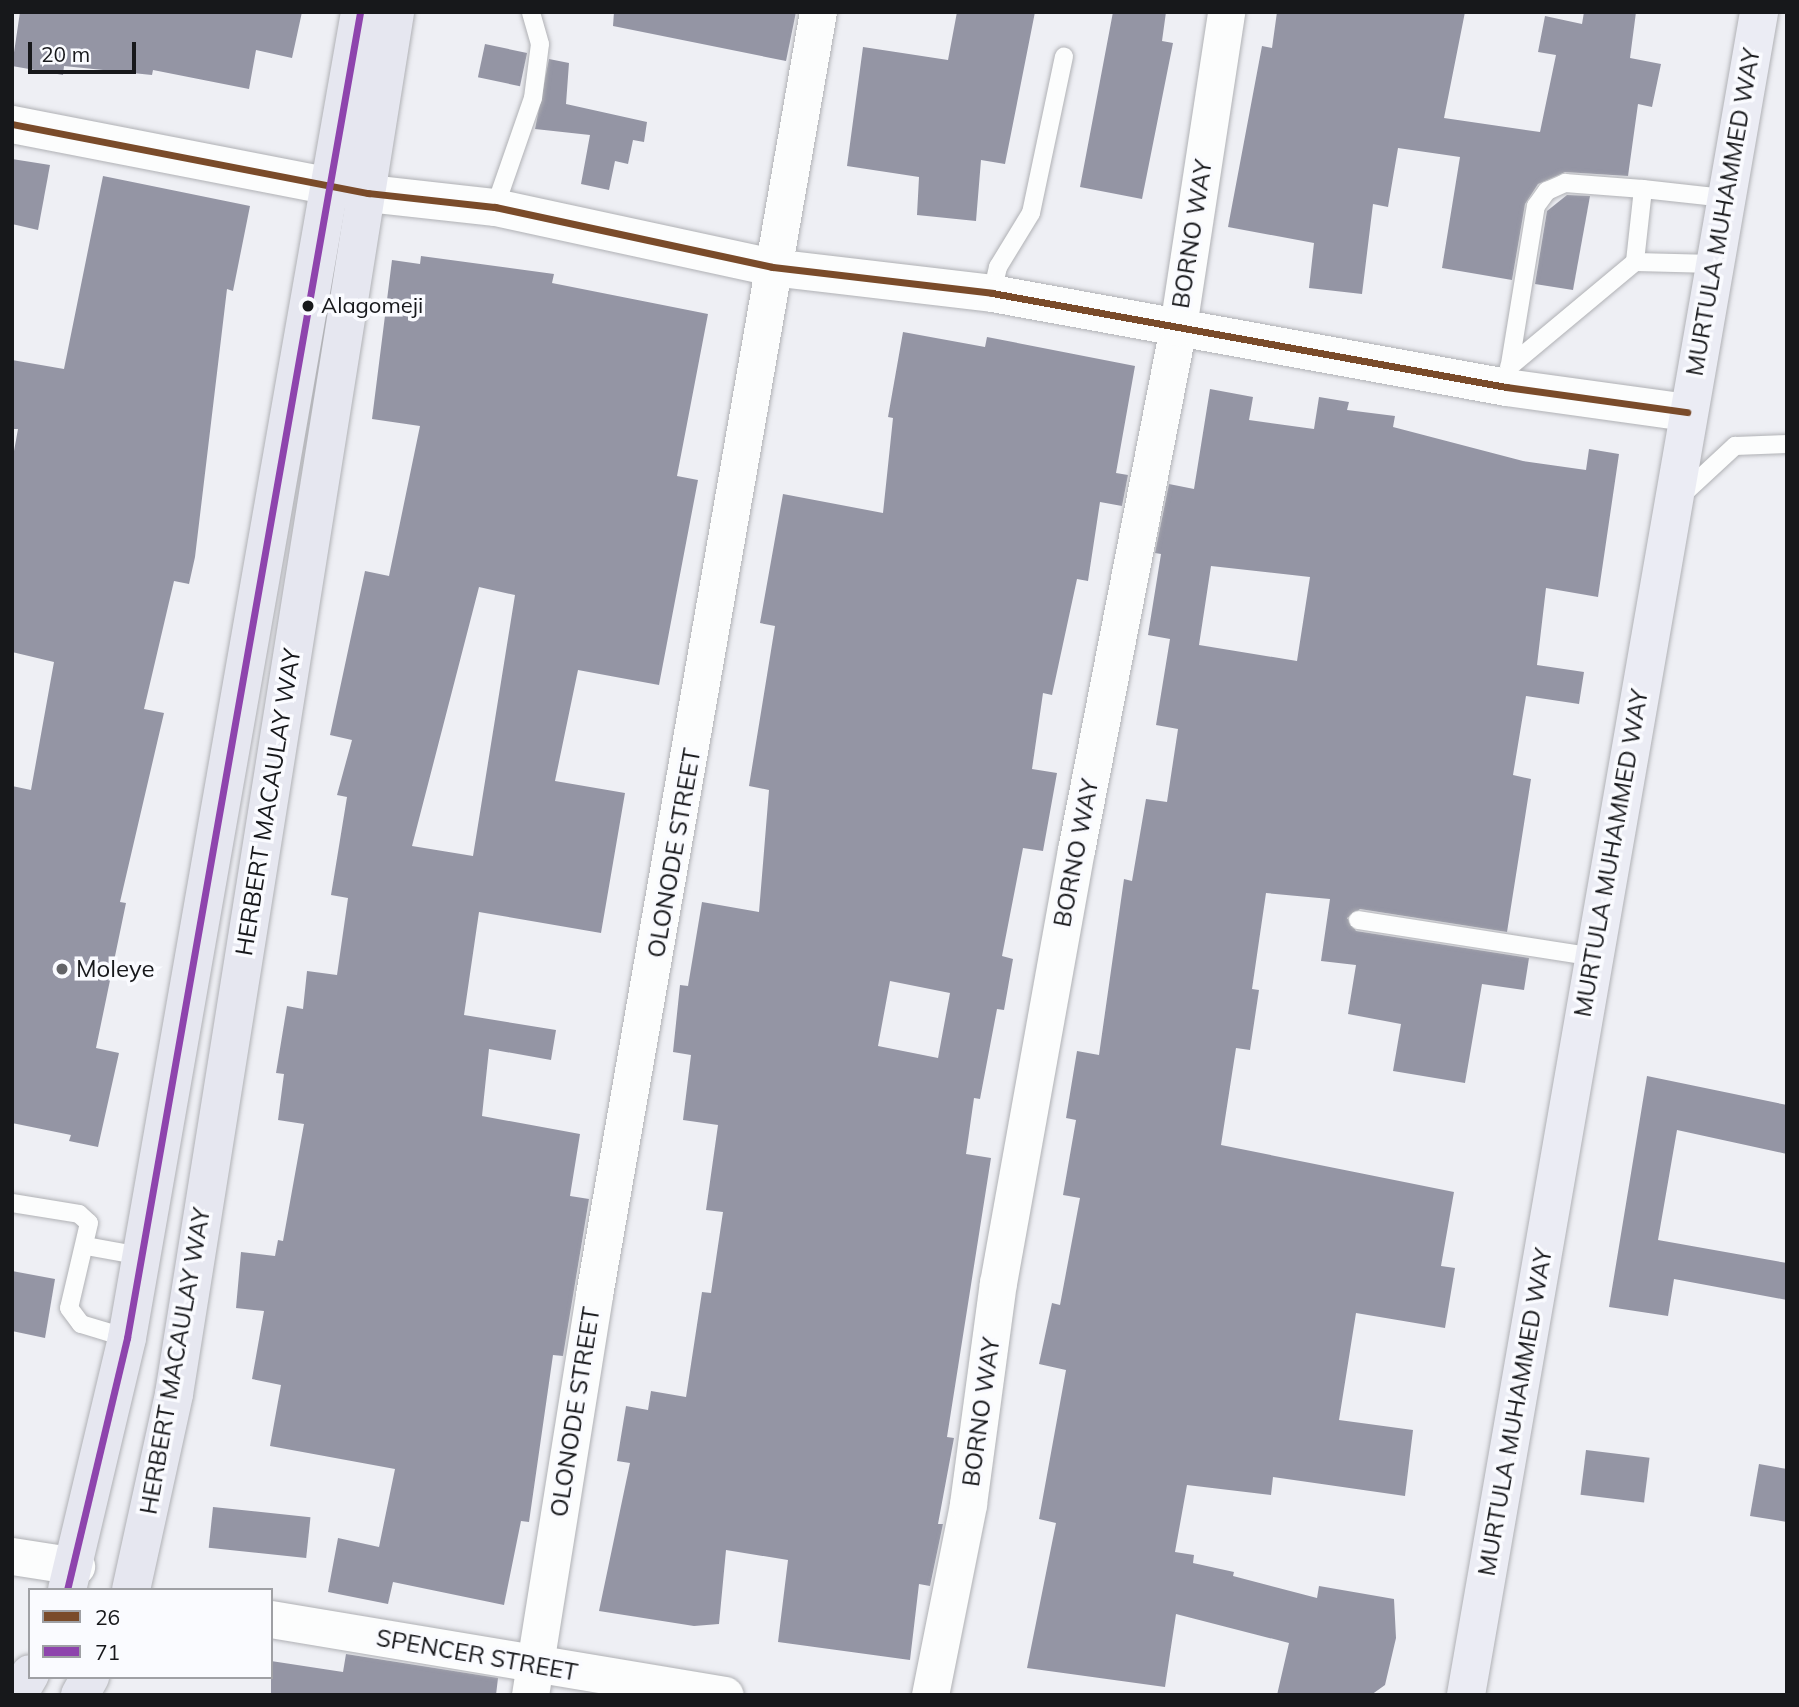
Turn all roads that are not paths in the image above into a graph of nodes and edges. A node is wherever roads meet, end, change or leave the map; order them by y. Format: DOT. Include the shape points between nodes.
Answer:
graph roads {
  1 [pos="360,12"];
  2 [pos="395,12"];
  3 [pos="531,12"];
  4 [pos="818,12"];
  5 [pos="1226,12"];
  6 [pos="1759,12"];
  7 [pos="1064,56"];
  8 [pos="12,124"];
  9 [pos="330,187"];
  10 [pos="1643,188"];
  11 [pos="368,193"];
  12 [pos="1724,198"];
  13 [pos="495,207"];
  14 [pos="1635,262"];
  15 [pos="1715,264"];
  16 [pos="772,267"];
  17 [pos="992,293"];
  18 [pos="1178,327"];
  19 [pos="1508,376"];
  20 [pos="1687,412"];
  21 [pos="1787,444"];
  22 [pos="1671,505"];
  23 [pos="1358,920"];
  24 [pos="1593,957"];
  25 [pos="12,1203"];
  26 [pos="86,1246"];
  27 [pos="141,1255"];
  28 [pos="127,1338"];
  29 [pos="12,1556"];
  30 [pos="71,1578"];
  31 [pos="131,1588"];
  32 [pos="273,1619"];
  33 [pos="28,1678"];
  34 [pos="89,1679"];
  35 [pos="533,1680"];
  36 [pos="18,1695"];
  37 [pos="80,1695"];
  38 [pos="725,1695"];
  39 [pos="930,1695"];
  40 [pos="1466,1695"];
  1 -- 9 [label="highway, HERBERT MACAULAY WAY"];
  2 -- 11 [label="highway, HERBERT MACAULAY WAY"];
  3 -- 13 [label="lane" via="540,44 533,98"];
  4 -- 16 [label="street, OLONODE STREET"];
  5 -- 18 [label="street, BORNO WAY"];
  6 -- 12 [label="main road, MURTULA MUHAMMED WAY"];
  7 -- 17 [label="lane" via="1031,213 998,267"];
  8 -- 9 [label="street"];
  9 -- 11 [label="street"];
  9 -- 27 [label="highway, HERBERT MACAULAY WAY"];
  10 -- 12 [label="lane"];
  10 -- 14 [label="lane"];
  10 -- 19 [label="lane" via="1565,183 1547,191 1536,206"];
  11 -- 13 [label="street"];
  11 -- 31 [label="highway, HERBERT MACAULAY WAY" via="174,1394"];
  12 -- 15 [label="main road, MURTULA MUHAMMED WAY"];
  13 -- 16 [label="street"];
  14 -- 15 [label="lane"];
  14 -- 19 [label="lane"];
  15 -- 20 [label="main road, MURTULA MUHAMMED WAY"];
  16 -- 17 [label="street"];
  16 -- 35 [label="street, OLONODE STREET" via="688,777 594,1294"];
  17 -- 18 [label="street"];
  18 -- 19 [label="street"];
  18 -- 39 [label="street, BORNO WAY" via="1071,877 998,1283 968,1504"];
  19 -- 20 [label="street"];
  20 -- 22 [label="main road, MURTULA MUHAMMED WAY"];
  21 -- 22 [label="lane" via="1735,446"];
  22 -- 24 [label="main road, MURTULA MUHAMMED WAY"];
  23 -- 24 [label="lane"];
  24 -- 40 [label="main road, MURTULA MUHAMMED WAY"];
  25 -- 26 [label="lane" via="79,1214 89,1223"];
  26 -- 27 [label="lane"];
  26 -- 28 [label="lane" via="69,1308 72,1317"];
  27 -- 28 [label="highway, HERBERT MACAULAY WAY"];
  28 -- 30 [label="highway, HERBERT MACAULAY WAY"];
  29 -- 30 [label="street"];
  32 -- 35 [label="street, SPENCER STREET"];
  33 -- 36 [label="highway"];
  34 -- 37 [label="highway"];
  35 -- 38 [label="street, SPENCER STREET"];
}
